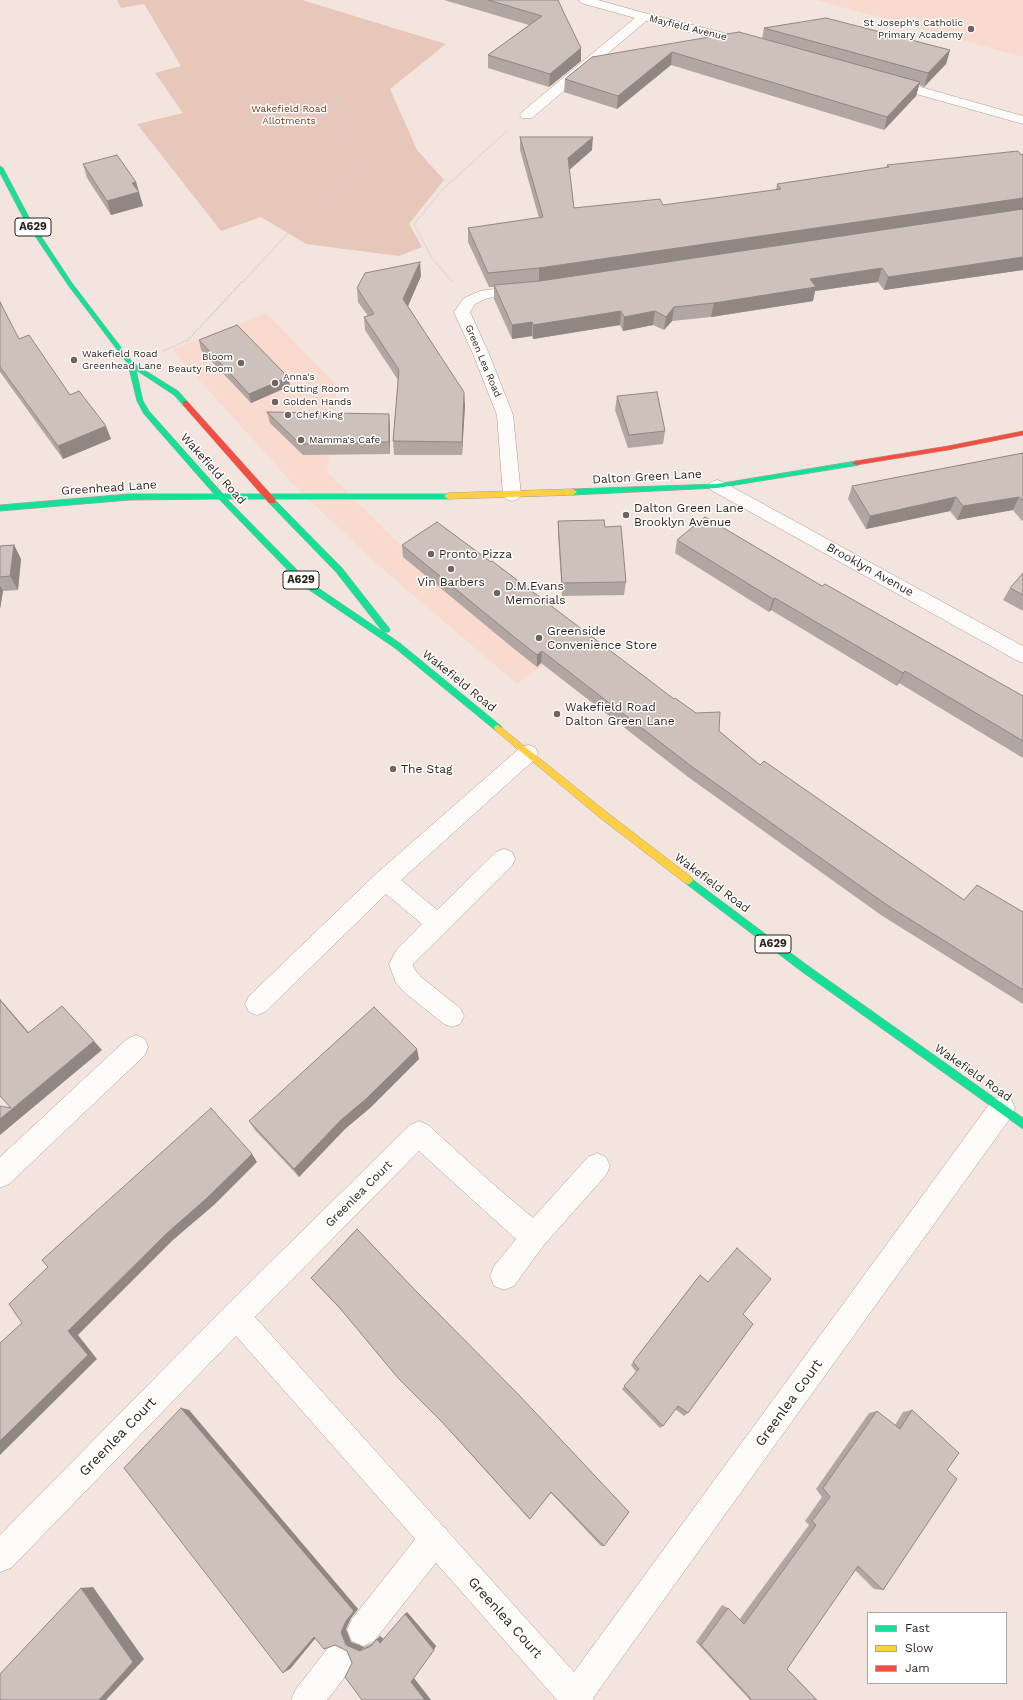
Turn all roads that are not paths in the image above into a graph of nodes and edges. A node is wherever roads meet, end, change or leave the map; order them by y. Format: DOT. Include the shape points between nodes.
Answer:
graph roads {
  1 [pos="585,0"];
  2 [pos="644,17"];
  3 [pos="762,47"];
  4 [pos="877,79"];
  5 [pos="527,115"];
  6 [pos="1023,120"];
  7 [pos="0,168"];
  8 [pos="539,288"];
  9 [pos="130,364"];
  10 [pos="1023,433"];
  11 [pos="717,486"];
  12 [pos="512,495"];
  13 [pos="220,496"];
  14 [pos="268,497"];
  15 [pos="0,508"];
  16 [pos="398,646"];
  17 [pos="1023,655"];
  18 [pos="528,753"];
  19 [pos="504,859"];
  20 [pos="385,880"];
  21 [pos="438,924"];
  22 [pos="257,1004"];
  23 [pos="452,1016"];
  24 [pos="136,1046"];
  25 [pos="1013,1116"];
  26 [pos="597,1166"];
  27 [pos="0,1175"];
  28 [pos="534,1237"];
  29 [pos="504,1276"];
  30 [pos="236,1316"];
  31 [pos="435,1540"];
  32 [pos="0,1557"];
  33 [pos="363,1630"];
  34 [pos="339,1659"];
  35 [pos="577,1698"];
  36 [pos="307,1700"];
  1 -- 2 [label="street, Mayfield Avenue"];
  2 -- 3 [label="street, Mayfield Avenue"];
  2 -- 5 [label="street"];
  4 -- 6 [label="street"];
  7 -- 9 [label="main road, Wakefield Road / A629" via="32,227 70,284"];
  8 -- 12 [label="street, Green Lea Road" via="486,294 469,301 462,312 505,415"];
  9 -- 13 [label="main road, Wakefield Road / A629" via="140,402 146,412"];
  9 -- 14 [label="main road, Wakefield Road / A629" via="176,393"];
  10 -- 11 [label="main road, Dalton Green Lane"];
  11 -- 12 [label="main road, Dalton Green Lane"];
  11 -- 17 [label="street, Brooklyn Avenue"];
  12 -- 14 [label="main road, Dalton Green Lane"];
  13 -- 14 [label="main road, Greenhead Lane"];
  13 -- 15 [label="main road, Greenhead Lane" via="129,497"];
  13 -- 16 [label="main road, Wakefield Road / A629" via="305,583"];
  14 -- 16 [label="main road, Wakefield Road / A629" via="339,570"];
  16 -- 18 [label="main road, Wakefield Road / A629"];
  18 -- 20 [label="street"];
  18 -- 25 [label="main road, Wakefield Road / A629" via="602,814 804,968"];
  19 -- 21 [label="street"];
  20 -- 21 [label="street"];
  20 -- 22 [label="street"];
  21 -- 23 [label="street" via="405,956 402,964 404,975"];
  24 -- 27 [label="street"];
  25 -- 35 [label="street, Greenlea Court"];
  26 -- 28 [label="street"];
  28 -- 29 [label="street"];
  28 -- 30 [label="street, Greenlea Court" via="419,1134"];
  30 -- 31 [label="street, Greenlea Court"];
  30 -- 32 [label="street, Greenlea Court"];
  31 -- 33 [label="street"];
  31 -- 35 [label="street, Greenlea Court"];
  34 -- 36 [label="street"];
}
